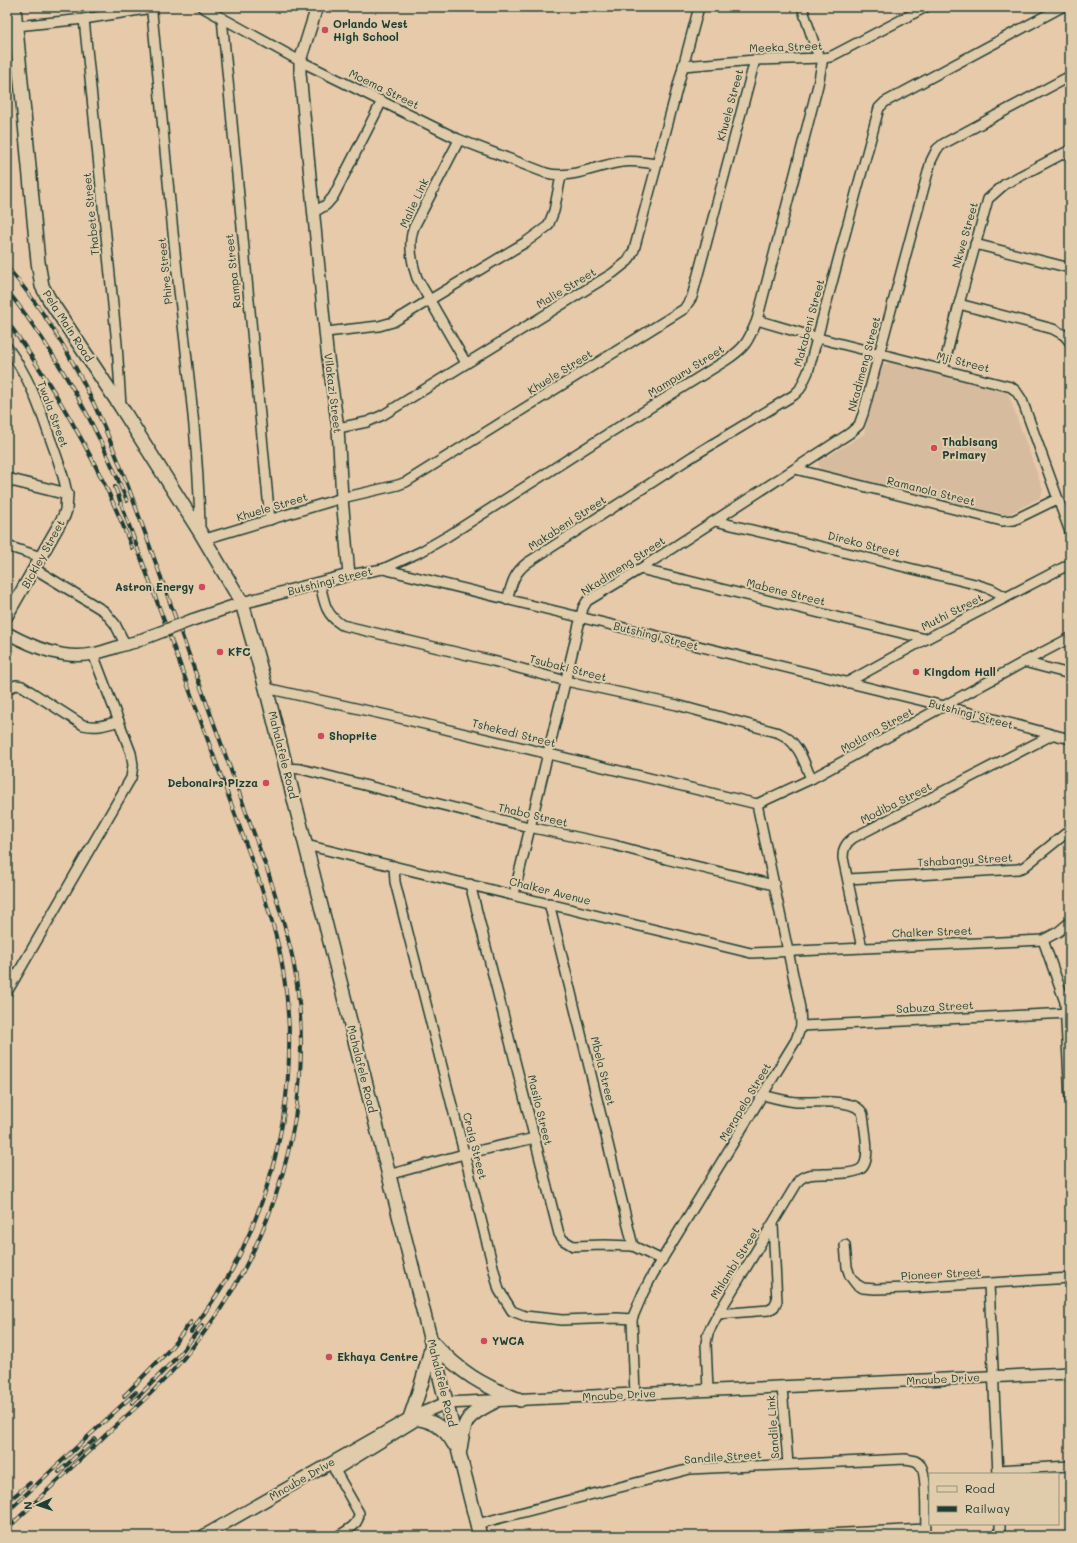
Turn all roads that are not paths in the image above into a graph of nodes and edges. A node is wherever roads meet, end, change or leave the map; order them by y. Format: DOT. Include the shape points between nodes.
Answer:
graph roads {
  1 [pos="14,7"];
  2 [pos="202,7"];
  3 [pos="318,7"];
  4 [pos="699,7"];
  5 [pos="802,7"];
  6 [pos="926,7"];
  7 [pos="1062,7"];
  8 [pos="152,8"];
  9 [pos="222,18"];
  10 [pos="84,19"];
  11 [pos="12,26"];
  12 [pos="821,58"];
  13 [pos="755,60"];
  14 [pos="300,61"];
  15 [pos="683,66"];
  16 [pos="1070,76"];
  17 [pos="382,101"];
  18 [pos="459,140"];
  19 [pos="1070,150"];
  20 [pos="656,164"];
  21 [pos="561,176"];
  22 [pos="314,212"];
  23 [pos="974,244"];
  24 [pos="1070,268"];
  25 [pos="429,299"];
  26 [pos="959,304"];
  27 [pos="757,320"];
  28 [pos="326,332"];
  29 [pos="818,338"];
  30 [pos="1070,342"];
  31 [pos="7,347"];
  32 [pos="880,353"];
  33 [pos="466,363"];
  34 [pos="943,370"];
  35 [pos="121,407"];
  36 [pos="338,428"];
  37 [pos="795,469"];
  38 [pos="7,479"];
  39 [pos="67,494"];
  40 [pos="342,498"];
  41 [pos="1057,499"];
  42 [pos="270,520"];
  43 [pos="715,520"];
  44 [pos="1070,532"];
  45 [pos="202,536"];
  46 [pos="7,546"];
  47 [pos="41,556"];
  48 [pos="1070,564"];
  49 [pos="35,569"];
  50 [pos="383,569"];
  51 [pos="640,569"];
  52 [pos="349,574"];
  53 [pos="320,583"];
  54 [pos="1006,598"];
  55 [pos="507,600"];
  56 [pos="242,603"];
  57 [pos="9,614"];
  58 [pos="581,618"];
  59 [pos="7,628"];
  60 [pos="7,634"];
  61 [pos="1070,638"];
  62 [pos="926,639"];
  63 [pos="130,643"];
  64 [pos="93,654"];
  65 [pos="1024,662"];
  66 [pos="1070,674"];
  67 [pos="566,681"];
  68 [pos="846,683"];
  69 [pos="266,688"];
  70 [pos="7,689"];
  71 [pos="944,706"];
  72 [pos="119,721"];
  73 [pos="1052,735"];
  74 [pos="1070,740"];
  75 [pos="548,754"];
  76 [pos="286,768"];
  77 [pos="811,779"];
  78 [pos="757,804"];
  79 [pos="529,827"];
  80 [pos="1070,830"];
  81 [pos="306,845"];
  82 [pos="394,866"];
  83 [pos="848,879"];
  84 [pos="470,884"];
  85 [pos="774,885"];
  86 [pos="514,894"];
  87 [pos="549,903"];
  88 [pos="1070,922"];
  89 [pos="1043,940"];
  90 [pos="862,948"];
  91 [pos="789,952"];
  92 [pos="7,992"];
  93 [pos="1068,1014"];
  94 [pos="801,1026"];
  95 [pos="763,1095"];
  96 [pos="1070,1100"];
  97 [pos="535,1138"];
  98 [pos="464,1154"];
  99 [pos="388,1175"];
  100 [pos="773,1225"];
  101 [pos="845,1245"];
  102 [pos="633,1246"];
  103 [pos="662,1260"];
  104 [pos="1070,1278"];
  105 [pos="989,1284"];
  106 [pos="718,1314"];
  107 [pos="632,1319"];
  108 [pos="432,1342"];
  109 [pos="1070,1373"];
  110 [pos="994,1376"];
  111 [pos="782,1387"];
  112 [pos="708,1390"];
  113 [pos="635,1394"];
  114 [pos="520,1400"];
  115 [pos="494,1402"];
  116 [pos="446,1403"];
  117 [pos="416,1418"];
  118 [pos="459,1456"];
  119 [pos="788,1464"];
  120 [pos="333,1466"];
  121 [pos="1070,1466"];
  122 [pos="998,1472"];
  123 [pos="1000,1525"];
  124 [pos="478,1530"];
  125 [pos="926,1533"];
  126 [pos="855,1535"];
  127 [pos="203,1536"];
  128 [pos="338,1536"];
  129 [pos="786,1536"];
  130 [pos="1000,1536"];
  1 -- 11 [label="main road, Pela Main Road"];
  2 -- 9 [label="street, Moema Street"];
  3 -- 14 [label="street, Vilakazi Street"];
  4 -- 15 [label="street, Malie Street"];
  5 -- 12 [label="street"];
  6 -- 12 [label="street, Meeka Street" via="837,54"];
  7 -- 29 [label="street, Makabeni Street" via="882,104 879,108"];
  8 -- 10 [label="street"];
  8 -- 45 [label="street, Phire Street" via="195,439"];
  9 -- 14 [label="street, Moema Street"];
  9 -- 42 [label="street, Rampa Street"];
  10 -- 11 [label="street"];
  10 -- 35 [label="street, Thabete Street"];
  11 -- 35 [label="main road, Pela Main Road" via="42,286"];
  12 -- 13 [label="street, Meeka Street"];
  12 -- 27 [label="street, Mampuru Street" via="814,100"];
  13 -- 15 [label="street, Meeka Street"];
  13 -- 40 [label="street, Khuele Street" via="692,297 684,309 406,482"];
  14 -- 17 [label="street, Moema Street"];
  14 -- 22 [label="street, Vilakazi Street"];
  15 -- 20 [label="street, Malie Street"];
  16 -- 32 [label="street, Nkadimeng Street" via="937,149 931,161"];
  17 -- 18 [label="street, Moema Street"];
  17 -- 22 [label="street" via="334,197"];
  18 -- 21 [label="street, Moema Street" via="546,173"];
  18 -- 25 [label="street, Malie Link" via="412,232 414,268"];
  19 -- 23 [label="street, Nkwe Street" via="1004,184 994,192 988,199"];
  20 -- 21 [label="street, Moema Street" via="623,162"];
  20 -- 33 [label="street, Malie Street" via="634,250 625,264"];
  21 -- 25 [label="street" via="554,211 548,226 526,242"];
  22 -- 28 [label="street, Vilakazi Street"];
  23 -- 24 [label="street"];
  23 -- 26 [label="street, Nkwe Street"];
  25 -- 28 [label="street" via="386,325"];
  25 -- 33 [label="street, Malie Link"];
  26 -- 30 [label="street" via="1053,329"];
  26 -- 34 [label="street, Nkwe Street"];
  27 -- 29 [label="street, Mji Street"];
  27 -- 50 [label="street, Mampuru Street" via="744,347 725,361 448,536"];
  28 -- 36 [label="street, Vilakazi Street"];
  29 -- 32 [label="street, Mji Street"];
  29 -- 55 [label="street, Makabeni Street" via="805,382 794,395 693,456 527,563 515,576"];
  31 -- 39 [label="street, Twala Street" via="32,388 60,464"];
  32 -- 34 [label="street, Mji Street"];
  32 -- 37 [label="street, Nkadimeng Street" via="859,425"];
  33 -- 36 [label="street, Malie Street" via="383,415 367,422"];
  34 -- 41 [label="street, Mji Street" via="1005,385 1016,391 1022,400"];
  35 -- 45 [label="main road, Pela Main Road"];
  36 -- 40 [label="street, Vilakazi Street"];
  37 -- 41 [label="street, Ramanola Street" via="1002,522 1014,520"];
  37 -- 43 [label="street, Nkadimeng Street"];
  38 -- 39 [label="street"];
  39 -- 47 [label="street, Bickley Street" via="64,516"];
  40 -- 42 [label="street, Khuele Street"];
  40 -- 52 [label="street, Vilakazi Street"];
  41 -- 44 [label="street, Mji Street"];
  42 -- 45 [label="street, Khuele Street"];
  43 -- 51 [label="street, Nkadimeng Street"];
  43 -- 54 [label="street, Direko Street" via="975,584 991,589"];
  45 -- 56 [label="main road, Pela Main Road"];
  46 -- 47 [label="street"];
  47 -- 49 [label="street, Bickley Street"];
  48 -- 54 [label="street, Muthi Street"];
  49 -- 57 [label="street, Bickley Street"];
  49 -- 63 [label="street" via="104,611"];
  50 -- 52 [label="street, Butshingi Street"];
  50 -- 55 [label="street, Butshingi Street"];
  51 -- 58 [label="street, Nkadimeng Street" via="586,601"];
  51 -- 62 [label="street, Mabene Street"];
  52 -- 53 [label="street, Butshingi Street"];
  53 -- 56 [label="street, Butshingi Street"];
  53 -- 67 [label="street, Tsubaki Street" via="327,611 342,625"];
  54 -- 62 [label="street, Muthi Street"];
  55 -- 58 [label="street, Butshingi Street"];
  56 -- 63 [label="street, Butshingi Street, bridge"];
  56 -- 69 [label="main road, Mahalafele Road"];
  57 -- 59 [label="street, Bickley Street"];
  58 -- 67 [label="street, Nkadimeng Street"];
  58 -- 68 [label="street, Butshingi Street"];
  60 -- 64 [label="street, Butshingi Street" via="54,653"];
  61 -- 65 [label="street, Motlana Street"];
  62 -- 68 [label="street, Muthi Street"];
  63 -- 64 [label="street, Butshingi Street"];
  64 -- 72 [label="street"];
  65 -- 66 [label="street"];
  65 -- 71 [label="street, Motlana Street"];
  67 -- 75 [label="street, Nkadimeng Street"];
  67 -- 77 [label="street, Tsubaki Street" via="677,705 780,733 790,739 795,746"];
  68 -- 71 [label="street, Butshingi Street"];
  69 -- 75 [label="street, Tshekedi Street"];
  69 -- 76 [label="main road, Mahalafele Road"];
  70 -- 72 [label="street" via="16,685 22,686 83,725 103,726"];
  71 -- 73 [label="street, Butshingi Street"];
  71 -- 77 [label="street, Motlana Street"];
  72 -- 92 [label="street" via="131,753 131,778"];
  73 -- 74 [label="street, Butshingi Street"];
  73 -- 83 [label="street, Modiba Street" via="853,838 843,852"];
  75 -- 78 [label="street, Tshekedi Street"];
  75 -- 79 [label="street, Nkadimeng Street"];
  76 -- 79 [label="street, Thabo Street" via="301,768"];
  76 -- 81 [label="main road, Mahalafele Road"];
  77 -- 78 [label="street, Motlana Street"];
  78 -- 85 [label="street, Merapelo Street"];
  79 -- 85 [label="street, Thabo Street" via="614,845"];
  79 -- 86 [label="street, Nkadimeng Street"];
  80 -- 83 [label="street, Tshabangu Street" via="1018,869"];
  81 -- 82 [label="street, Chalker Avenue"];
  81 -- 99 [label="main road, Mahalafele Road"];
  82 -- 84 [label="street, Chalker Avenue"];
  82 -- 98 [label="street, Craig Street" via="395,882"];
  83 -- 90 [label="street, Modiba Street"];
  84 -- 86 [label="street, Chalker Avenue"];
  84 -- 97 [label="street, Masilo Street"];
  85 -- 91 [label="street, Merapelo Street"];
  86 -- 87 [label="street, Chalker Avenue"];
  87 -- 91 [label="street, Chalker Avenue" via="751,953"];
  87 -- 102 [label="street, Mbela Street"];
  88 -- 89 [label="street, Chalker Street"];
  89 -- 90 [label="street, Chalker Street"];
  89 -- 93 [label="street"];
  90 -- 91 [label="street, Chalker Street"];
  91 -- 94 [label="street, Merapelo Street"];
  93 -- 94 [label="street, Sabuza Street"];
  93 -- 96 [label="street"];
  94 -- 95 [label="street, Merapelo Street" via="796,1040"];
  95 -- 100 [label="street, Mhlambi Street" via="796,1102 843,1103 858,1107 863,1115 867,1155 866,1162 858,1171 808,1174 803,1177"];
  95 -- 103 [label="street, Merapelo Street"];
  97 -- 98 [label="street"];
  97 -- 102 [label="street, Masilo Street" via="559,1234 563,1240 573,1246"];
  98 -- 99 [label="street"];
  98 -- 107 [label="street, Craig Street" via="499,1290 512,1311 524,1316 562,1320"];
  99 -- 108 [label="main road, Mahalafele Road"];
  100 -- 106 [label="street, Mhlambi Street"];
  100 -- 106 [label="street, Mhlambi Street" via="777,1301 774,1307 769,1310"];
  101 -- 105 [label="street, Pioneer Street" via="850,1276 863,1288 875,1290"];
  102 -- 103 [label="street, Masilo Street"];
  103 -- 107 [label="street, Merapelo Street" via="642,1293"];
  104 -- 105 [label="street, Pioneer Street"];
  105 -- 110 [label="street"];
  106 -- 112 [label="street, Mhlambi Street" via="706,1343"];
  107 -- 113 [label="street, Merapelo Street"];
  108 -- 114 [label="main road" via="471,1378"];
  108 -- 116 [label="main road, Mahalafele Road"];
  108 -- 117 [label="main road"];
  109 -- 110 [label="street, Mncube Drive"];
  110 -- 111 [label="street, Mncube Drive"];
  110 -- 122 [label="street"];
  111 -- 112 [label="street, Mncube Drive"];
  111 -- 119 [label="street, Sandile Link"];
  112 -- 113 [label="street, Mncube Drive"];
  113 -- 114 [label="street, Mncube Drive"];
  114 -- 115 [label="street, Mncube Drive"];
  115 -- 116 [label="street, Mncube Drive"];
  115 -- 118 [label="main road" via="475,1411 467,1422 462,1434"];
  116 -- 117 [label="street, Mncube Drive"];
  116 -- 118 [label="main road, Mahalafele Road"];
  117 -- 118 [label="main road" via="430,1421 441,1428 450,1437"];
  117 -- 120 [label="street, Mncube Drive"];
  118 -- 124 [label="main road, Mahalafele Road"];
  119 -- 124 [label="street, Sandile Street" via="690,1469"];
  119 -- 125 [label="street, Sandile Street" via="914,1460 921,1466 925,1480"];
  120 -- 127 [label="street, Mncube Drive"];
  120 -- 128 [label="street" via="359,1512 359,1518 353,1526"];
  121 -- 122 [label="street"];
  123 -- 130 [label="street"];
  125 -- 126 [label="street"];
  126 -- 129 [label="street"];
}
